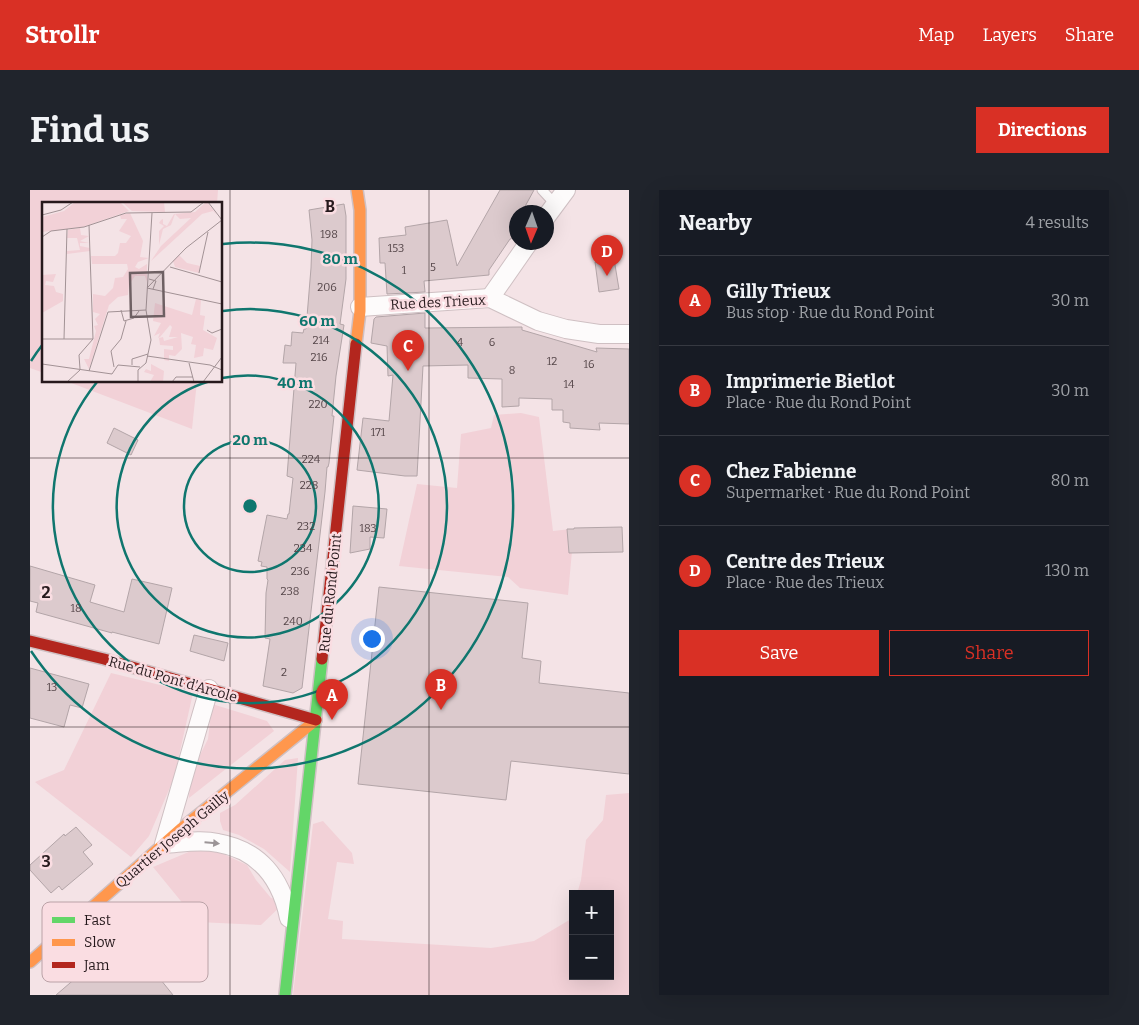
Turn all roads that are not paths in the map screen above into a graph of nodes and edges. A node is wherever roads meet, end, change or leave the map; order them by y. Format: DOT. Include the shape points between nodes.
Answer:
graph roads {
  1 [pos="357,190"];
  2 [pos="542,190"];
  3 [pos="566,190"];
  4 [pos="549,205"];
  5 [pos="554,206"];
  6 [pos="523,250"];
  7 [pos="490,298"];
  8 [pos="360,307"];
  9 [pos="629,334"];
  10 [pos="30,641"];
  11 [pos="209,689"];
  12 [pos="316,720"];
  13 [pos="164,844"];
  14 [pos="98,902"];
  15 [pos="292,933"];
  16 [pos="42,951"];
  17 [pos="30,962"];
  18 [pos="285,995"];
  1 -- 8 [label="street, Rue du Rond Point"];
  2 -- 4 [label="lane"];
  3 -- 5 [label="street"];
  6 -- 7 [label="street"];
  7 -- 8 [label="street, Rue des Trieux"];
  7 -- 9 [label="street, Rue des Trieux" via="538,321 566,329"];
  8 -- 12 [label="street, Rue du Rond Point"];
  10 -- 11 [label="street, Rue du Pont d'Arcole"];
  11 -- 12 [label="street, Rue du Pont d'Arcole"];
  11 -- 13 [label="street"];
  12 -- 13 [label="street, Quartier Joseph Gailly"];
  12 -- 15 [label="street, Rue du Rond Point"];
  13 -- 14 [label="street, Quartier Joseph Gailly"];
  13 -- 15 [label="street, one-way" via="216,842 237,847 257,859 275,878 286,901"];
  15 -- 18 [label="street, Rue du Rond Point"];
  16 -- 17 [label="street, Quartier Joseph Gailly"];
}
